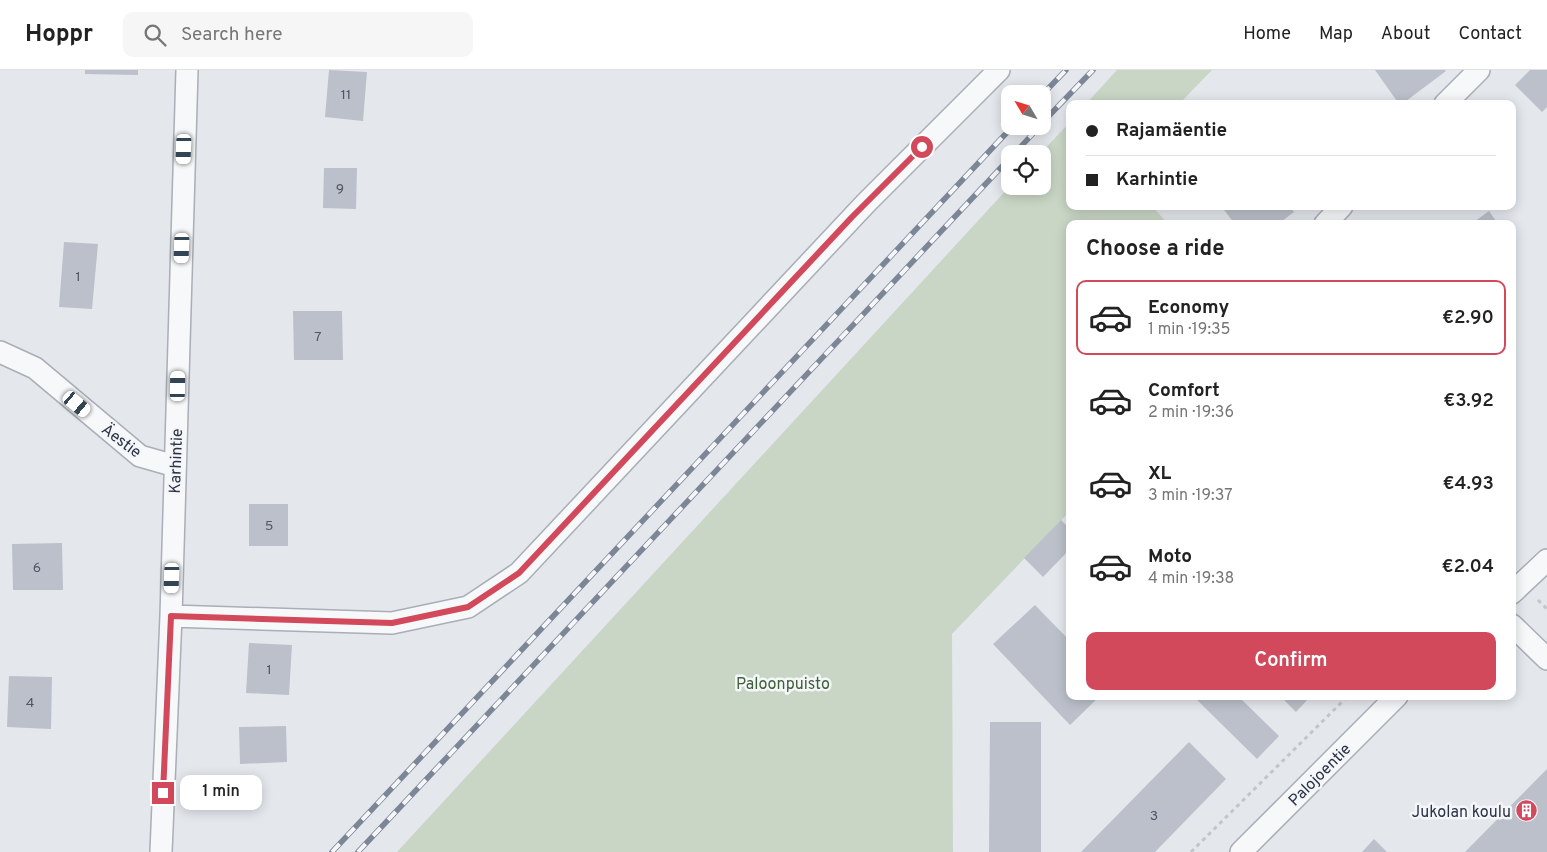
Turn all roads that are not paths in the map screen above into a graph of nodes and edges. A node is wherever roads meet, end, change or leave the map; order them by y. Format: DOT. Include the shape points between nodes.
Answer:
graph roads {
  1 [pos="187,70"];
  2 [pos="999,70"];
  3 [pos="1479,70"];
  4 [pos="1449,100"];
  5 [pos="1338,210"];
  6 [pos="1329,220"];
  7 [pos="0,352"];
  8 [pos="175,466"];
  9 [pos="1547,560"];
  10 [pos="1516,589"];
  11 [pos="171,616"];
  12 [pos="1516,629"];
  13 [pos="1547,659"];
  14 [pos="1393,700"];
  15 [pos="161,852"];
  16 [pos="1241,852"];
  1 -- 8 [label="street, Karhintie"];
  2 -- 11 [label="street" via="866,203 519,573 468,607 392,623"];
  3 -- 4 [label="street"];
  5 -- 6 [label="street"];
  7 -- 8 [label="street, Äestie" via="35,368 140,456"];
  8 -- 11 [label="street, Karhintie"];
  9 -- 10 [label="street"];
  11 -- 15 [label="street, Karhintie"];
  12 -- 13 [label="street"];
  14 -- 16 [label="street, Palojoentie"];
}
